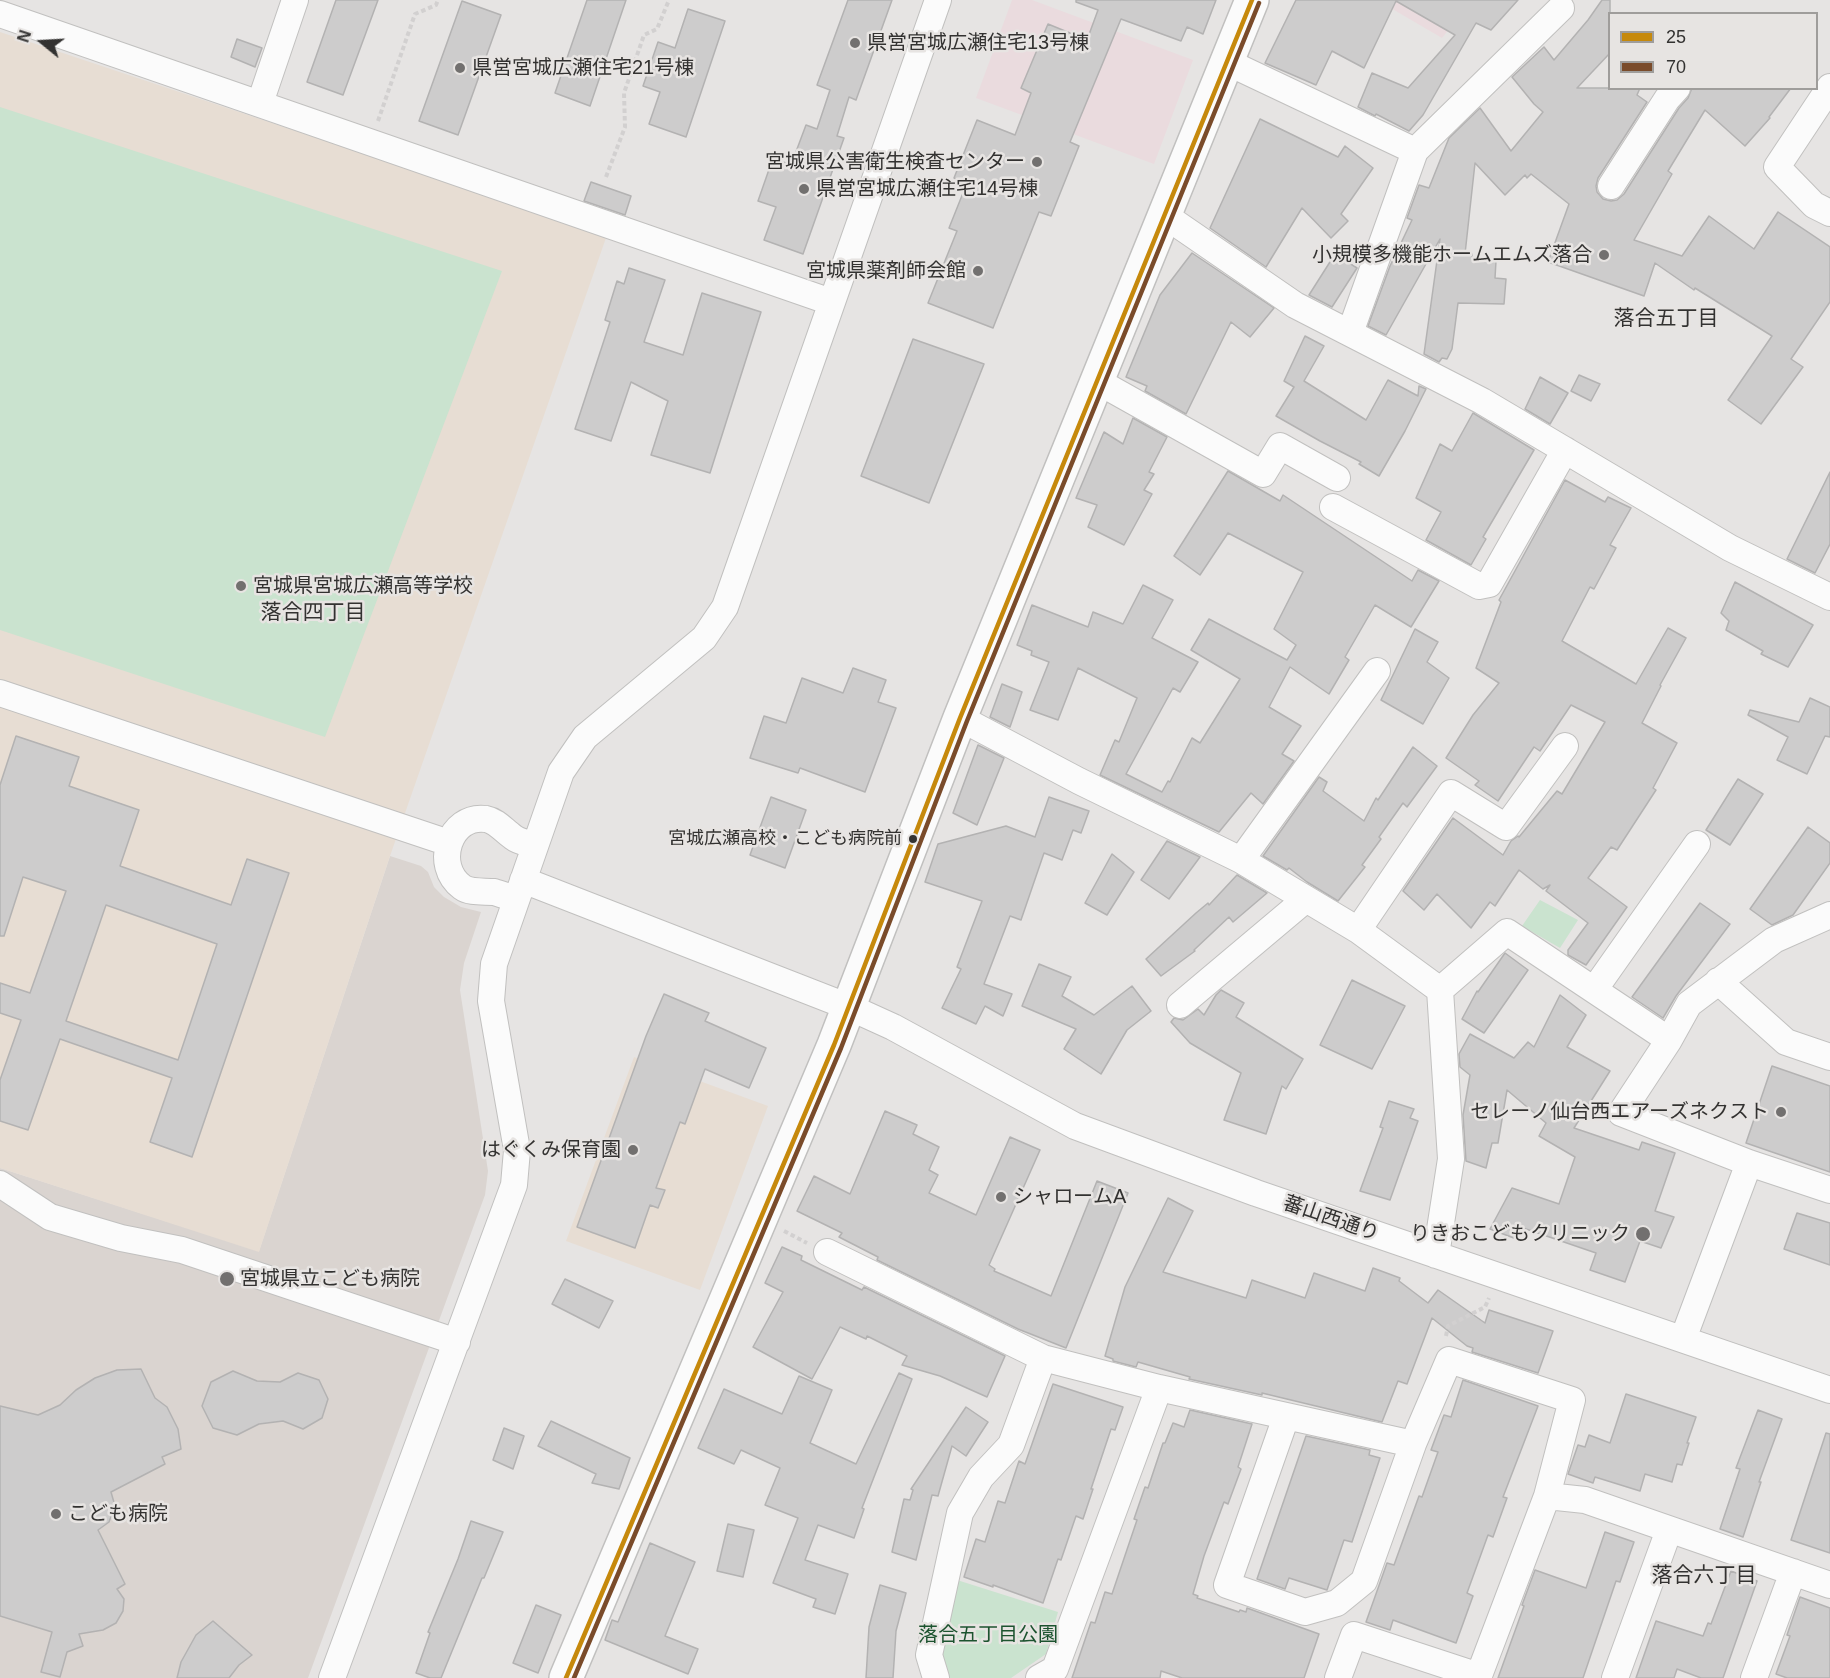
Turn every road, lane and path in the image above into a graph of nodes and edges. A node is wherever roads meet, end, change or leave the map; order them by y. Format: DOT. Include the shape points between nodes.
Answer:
graph roads {
  1 [pos="295,0"];
  2 [pos="438,0"];
  3 [pos="669,0"];
  4 [pos="938,0"];
  5 [pos="1252,0"];
  6 [pos="1561,8"];
  7 [pos="0,14"];
  8 [pos="1227,62"];
  9 [pos="1830,86"];
  10 [pos="1675,90"];
  11 [pos="260,103"];
  12 [pos="370,141"];
  13 [pos="1415,151"];
  14 [pos="606,177"];
  15 [pos="1611,186"];
  16 [pos="1830,213"];
  17 [pos="1164,215"];
  18 [pos="831,302"];
  19 [pos="1350,333"];
  20 [pos="1097,381"];
  21 [pos="1565,450"];
  22 [pos="1337,478"];
  23 [pos="1333,507"];
  24 [pos="1830,597"];
  25 [pos="1377,671"];
  26 [pos="0,693"];
  27 [pos="960,718"];
  28 [pos="1565,746"];
  29 [pos="449,843"];
  30 [pos="1697,844"];
  31 [pos="535,845"];
  32 [pos="1241,860"];
  33 [pos="519,890"];
  34 [pos="1306,899"];
  35 [pos="1830,915"];
  36 [pos="1358,930"];
  37 [pos="1718,981"];
  38 [pos="1440,990"];
  39 [pos="1594,990"];
  40 [pos="1180,1005"];
  41 [pos="849,1007"];
  42 [pos="1669,1040"];
  43 [pos="1830,1057"];
  44 [pos="1749,1163"];
  45 [pos="0,1184"];
  46 [pos="1830,1190"];
  47 [pos="779,1229"];
  48 [pos="827,1252"];
  49 [pos="1436,1256"];
  50 [pos="1491,1294"];
  51 [pos="1683,1339"];
  52 [pos="457,1342"];
  53 [pos="1043,1358"];
  54 [pos="1449,1360"];
  55 [pos="1159,1388"];
  56 [pos="1830,1390"];
  57 [pos="1286,1417"];
  58 [pos="1413,1444"];
  59 [pos="1547,1496"];
  60 [pos="1669,1530"];
  61 [pos="1793,1572"];
  62 [pos="1830,1585"];
  63 [pos="1479,1677"];
  64 [pos="332,1678"];
  65 [pos="566,1678"];
  66 [pos="936,1678"];
  67 [pos="1039,1678"];
  68 [pos="1338,1678"];
  69 [pos="1615,1678"];
  70 [pos="1754,1678"];
  1 -- 11 [label="street"];
  2 -- 12 [label="path" via="436,5 415,14"];
  3 -- 14 [label="path" via="657,29 644,35 624,93 625,128"];
  4 -- 18 [label="street"];
  5 -- 8 [label="highway"];
  6 -- 13 [label="street"];
  7 -- 11 [label="street"];
  8 -- 13 [label="street"];
  8 -- 17 [label="highway"];
  9 -- 16 [label="street" via="1777,167 1814,205"];
  10 -- 15 [label="street"];
  11 -- 12 [label="street"];
  12 -- 18 [label="street"];
  13 -- 19 [label="street"];
  17 -- 19 [label="street" via="1295,305"];
  17 -- 20 [label="highway"];
  18 -- 31 [label="street" via="725,607 704,638 585,737 561,772"];
  19 -- 21 [label="street" via="1482,401"];
  20 -- 22 [label="street" via="1263,474 1280,446"];
  20 -- 27 [label="highway"];
  21 -- 23 [label="street" via="1489,584 1479,586"];
  21 -- 24 [label="street" via="1730,548"];
  25 -- 32 [label="street"];
  26 -- 29 [label="street"];
  27 -- 32 [label="street"];
  27 -- 41 [label="highway"];
  28 -- 36 [label="street" via="1506,827 1451,793"];
  29 -- 31 [label="street" via="456,828 471,819 488,819 514,839"];
  29 -- 33 [label="street" via="446,860 450,875 463,888"];
  30 -- 39 [label="street"];
  31 -- 33 [label="street"];
  32 -- 34 [label="street"];
  33 -- 41 [label="street, 蕃山西通り"];
  33 -- 52 [label="street" via="494,964 491,1001 517,1150 514,1185"];
  34 -- 36 [label="street"];
  34 -- 40 [label="street"];
  35 -- 37 [label="street" via="1774,940"];
  36 -- 38 [label="street"];
  37 -- 42 [label="street" via="1689,1004"];
  37 -- 43 [label="street" via="1786,1042"];
  38 -- 39 [label="street" via="1507,932"];
  38 -- 49 [label="street" via="1451,1159"];
  39 -- 42 [label="street"];
  41 -- 49 [label="street, 蕃山西通り" via="1075,1126"];
  41 -- 65 [label="highway"];
  42 -- 44 [label="street" via="1621,1113"];
  44 -- 46 [label="street"];
  44 -- 51 [label="street"];
  45 -- 52 [label="street" via="50,1217 121,1238 182,1250"];
  47 -- 48 [label="path"];
  48 -- 53 [label="street"];
  49 -- 51 [label="street, 蕃山西通り"];
  50 -- 54 [label="path" via="1485,1307 1448,1326"];
  51 -- 56 [label="street, 蕃山西通り"];
  52 -- 64 [label="street"];
  53 -- 55 [label="street"];
  53 -- 66 [label="street" via="1011,1445 981,1477 960,1513 929,1654"];
  54 -- 58 [label="street"];
  54 -- 59 [label="street" via="1572,1400"];
  55 -- 57 [label="street"];
  55 -- 67 [label="street" via="1055,1669"];
  57 -- 58 [label="street"];
  57 -- 58 [label="street" via="1227,1585 1305,1612 1337,1603 1364,1581"];
  59 -- 60 [label="street" via="1586,1500"];
  59 -- 63 [label="street"];
  60 -- 61 [label="street"];
  60 -- 69 [label="street"];
  61 -- 62 [label="street"];
  61 -- 70 [label="street"];
  63 -- 68 [label="street" via="1354,1635"];
}
